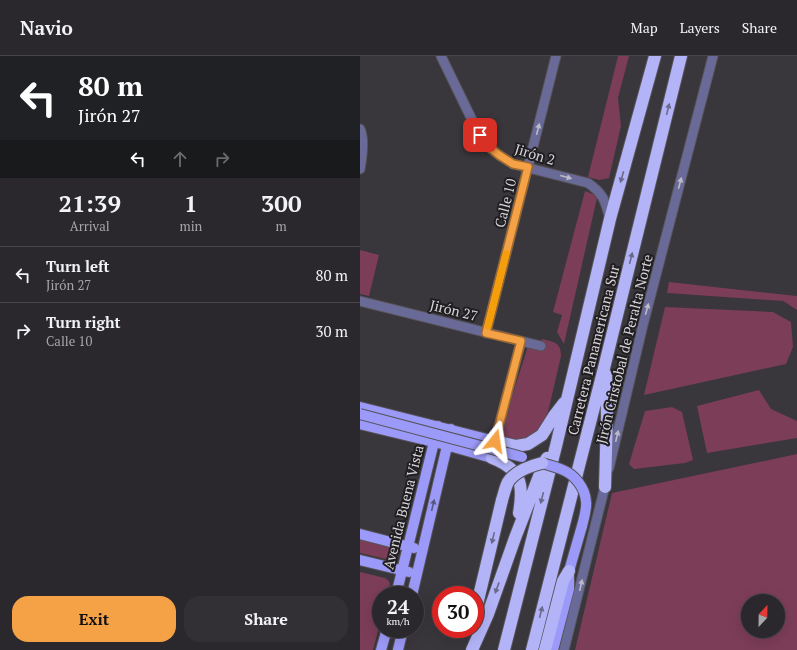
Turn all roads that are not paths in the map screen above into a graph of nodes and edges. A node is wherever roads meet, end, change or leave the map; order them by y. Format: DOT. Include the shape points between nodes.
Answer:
graph roads {
  1 [pos="441,56"];
  2 [pos="451,56"];
  3 [pos="556,56"];
  4 [pos="655,56"];
  5 [pos="681,56"];
  6 [pos="713,56"];
  7 [pos="448,69"];
  8 [pos="360,129"];
  9 [pos="528,167"];
  10 [pos="360,169"];
  11 [pos="610,219"];
  12 [pos="360,301"];
  13 [pos="486,333"];
  14 [pos="521,341"];
  15 [pos="541,346"];
  16 [pos="605,364"];
  17 [pos="566,400"];
  18 [pos="360,407"];
  19 [pos="360,414"];
  20 [pos="360,424"];
  21 [pos="438,426"];
  22 [pos="450,429"];
  23 [pos="495,441"];
  24 [pos="434,442"];
  25 [pos="446,445"];
  26 [pos="556,446"];
  27 [pos="492,458"];
  28 [pos="542,463"];
  29 [pos="605,487"];
  30 [pos="360,534"];
  31 [pos="515,538"];
  32 [pos="407,546"];
  33 [pos="423,550"];
  34 [pos="360,560"];
  35 [pos="402,570"];
  36 [pos="569,571"];
  37 [pos="417,574"];
  38 [pos="398,586"];
  39 [pos="414,586"];
  40 [pos="481,586"];
  41 [pos="488,614"];
  42 [pos="384,638"];
  43 [pos="401,638"];
  44 [pos="469,638"];
  45 [pos="381,650"];
  46 [pos="398,650"];
  47 [pos="466,650"];
  48 [pos="472,650"];
  49 [pos="478,650"];
  50 [pos="504,650"];
  51 [pos="532,650"];
  52 [pos="545,650"];
  53 [pos="553,650"];
  54 [pos="564,650"];
  1 -- 7 [label="street, Jirón 2"];
  2 -- 7 [label="street"];
  9 -- 3 [label="street, Calle 10, one-way"];
  4 -- 11 [label="highway, Carretera Panamericana Sur, one-way"];
  16 -- 5 [label="highway, Carretera Panamericana Sur, one-way"];
  29 -- 6 [label="street, Jirón Cristobal de Peralta Norte, one-way" via="643,325"];
  7 -- 9 [label="street, Jirón 2" via="485,144 513,164"];
  8 -- 10 [label="street"];
  9 -- 11 [label="street, Jirón 2, one-way" via="584,182 596,188 604,198"];
  9 -- 13 [label="street, Calle 10"];
  11 -- 17 [label="highway, Carretera Panamericana Sur"];
  12 -- 13 [label="street, Jirón 27"];
  13 -- 14 [label="street, Jirón 27"];
  14 -- 15 [label="street, Jirón 27"];
  14 -- 23 [label="street"];
  16 -- 29 [label="highway"];
  51 -- 16 [label="highway, Carretera Panamericana Sur, one-way"];
  17 -- 23 [label="highway" via="542,435 533,442 516,446"];
  17 -- 26 [label="highway, Carretera Panamericana Sur"];
  18 -- 21 [label="main road"];
  19 -- 28 [label="main road, bridge"];
  20 -- 24 [label="main road"];
  21 -- 22 [label="main road"];
  21 -- 24 [label="main road, Avenida Buena Vista"];
  22 -- 23 [label="main road"];
  22 -- 25 [label="main road, Avenida Buena Vista"];
  24 -- 25 [label="main road"];
  24 -- 32 [label="main road, Avenida Buena Vista"];
  25 -- 27 [label="main road"];
  33 -- 25 [label="main road, Avenida Buena Vista, one-way"];
  26 -- 31 [label="highway" via="544,461"];
  26 -- 50 [label="highway, Carretera Panamericana Sur, one-way"];
  27 -- 31 [label="highway" via="510,467 517,476 521,488"];
  28 -- 36 [label="main road, bridge" via="568,472 577,480 585,495 585,511"];
  28 -- 40 [label="highway, one-way, bridge" via="521,471 509,480"];
  54 -- 29 [label="street, Jirón Cristobal de Peralta Norte, one-way"];
  30 -- 32 [label="main road"];
  31 -- 41 [label="highway, one-way"];
  32 -- 33 [label="main road"];
  32 -- 35 [label="main road, Avenida Buena Vista"];
  33 -- 37 [label="main road, Avenida Buena Vista"];
  34 -- 35 [label="main road"];
  35 -- 37 [label="main road"];
  35 -- 38 [label="main road, Avenida Buena Vista"];
  36 -- 52 [label="highway"];
  36 -- 53 [label="main road" via="569,589"];
  37 -- 39 [label="main road, Avenida Buena Vista"];
  41 -- 48 [label="highway"];
  41 -- 49 [label="main road"];
  42 -- 45 [label="main road"];
  43 -- 46 [label="main road"];
  44 -- 47 [label="highway"];
}
